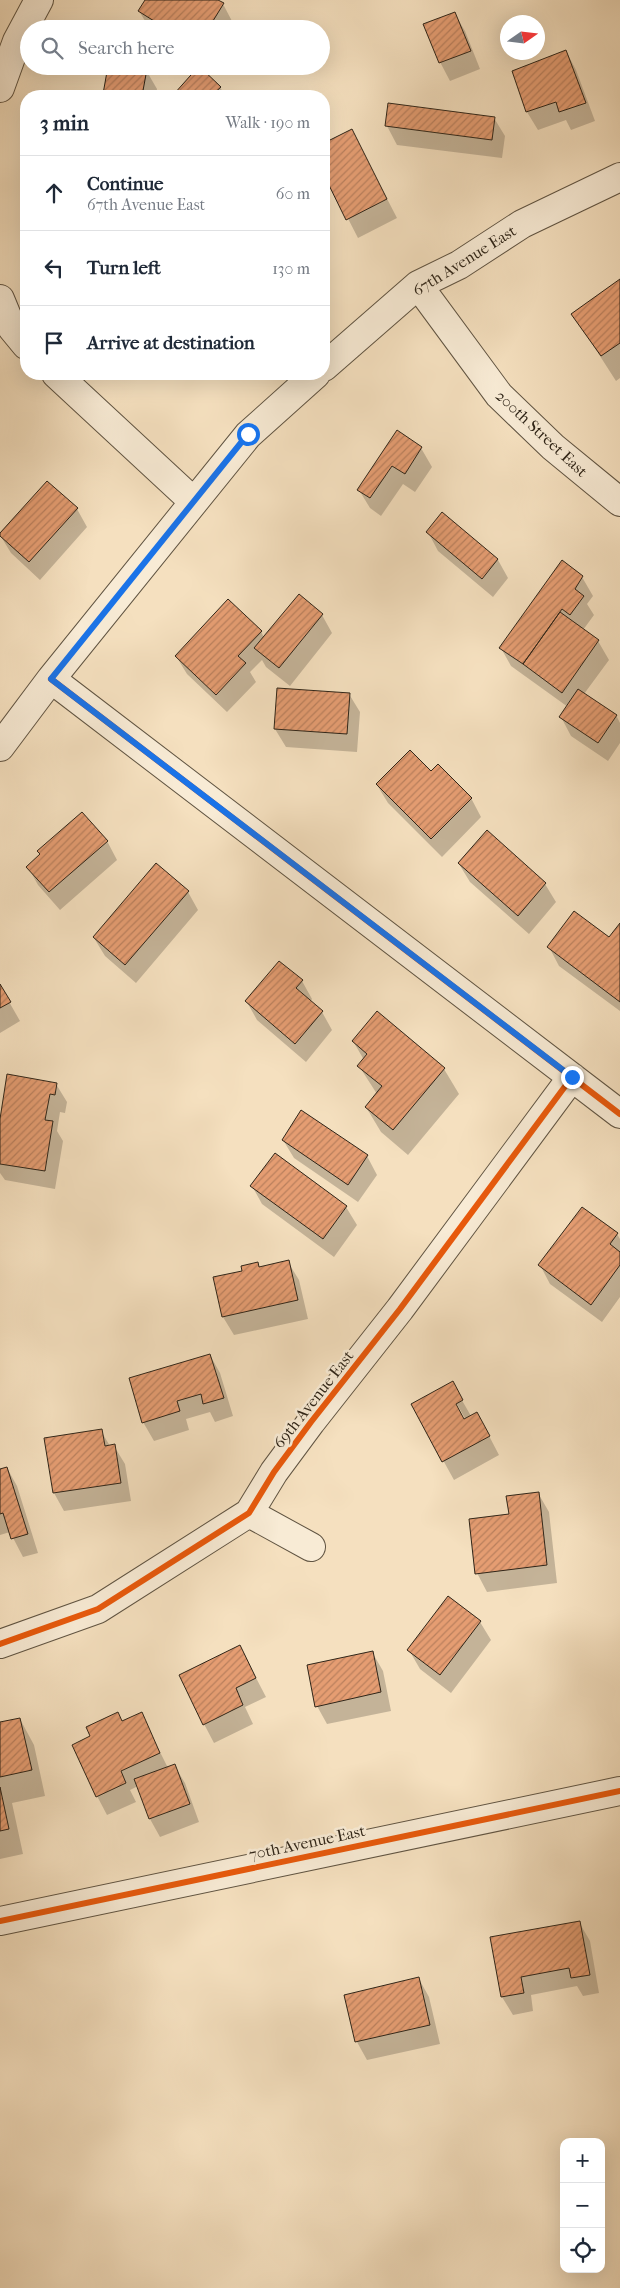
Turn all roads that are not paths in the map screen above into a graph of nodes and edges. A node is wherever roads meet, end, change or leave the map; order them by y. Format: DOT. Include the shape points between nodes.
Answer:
graph roads {
  1 [pos="38,0"];
  2 [pos="28,20"];
  3 [pos="20,35"];
  4 [pos="0,88"];
  5 [pos="620,177"];
  6 [pos="418,285"];
  7 [pos="0,299"];
  8 [pos="20,338"];
  9 [pos="330,362"];
  10 [pos="62,380"];
  11 [pos="309,380"];
  12 [pos="194,502"];
  13 [pos="620,502"];
  14 [pos="51,679"];
  15 [pos="0,747"];
  16 [pos="572,1077"];
  17 [pos="620,1114"];
  18 [pos="250,1513"];
  19 [pos="311,1547"];
  20 [pos="0,1644"];
  21 [pos="620,1791"];
  22 [pos="0,1921"];
  1 -- 2 [label="street"];
  3 -- 4 [label="street"];
  5 -- 6 [label="street, 67th Avenue East" via="522,224 459,265"];
  6 -- 9 [label="street, 67th Avenue East"];
  6 -- 13 [label="street, 200th Street East" via="499,395 553,447"];
  7 -- 8 [label="street" via="12,328"];
  10 -- 12 [label="street"];
  11 -- 12 [label="street" via="248,434"];
  12 -- 14 [label="street"];
  14 -- 15 [label="street"];
  14 -- 16 [label="street"];
  16 -- 17 [label="street"];
  16 -- 18 [label="street, 69th Avenue East" via="274,1472"];
  18 -- 19 [label="street"];
  18 -- 20 [label="street, 69th Avenue East" via="98,1609"];
  21 -- 22 [label="street, 70th Avenue East"];
}
